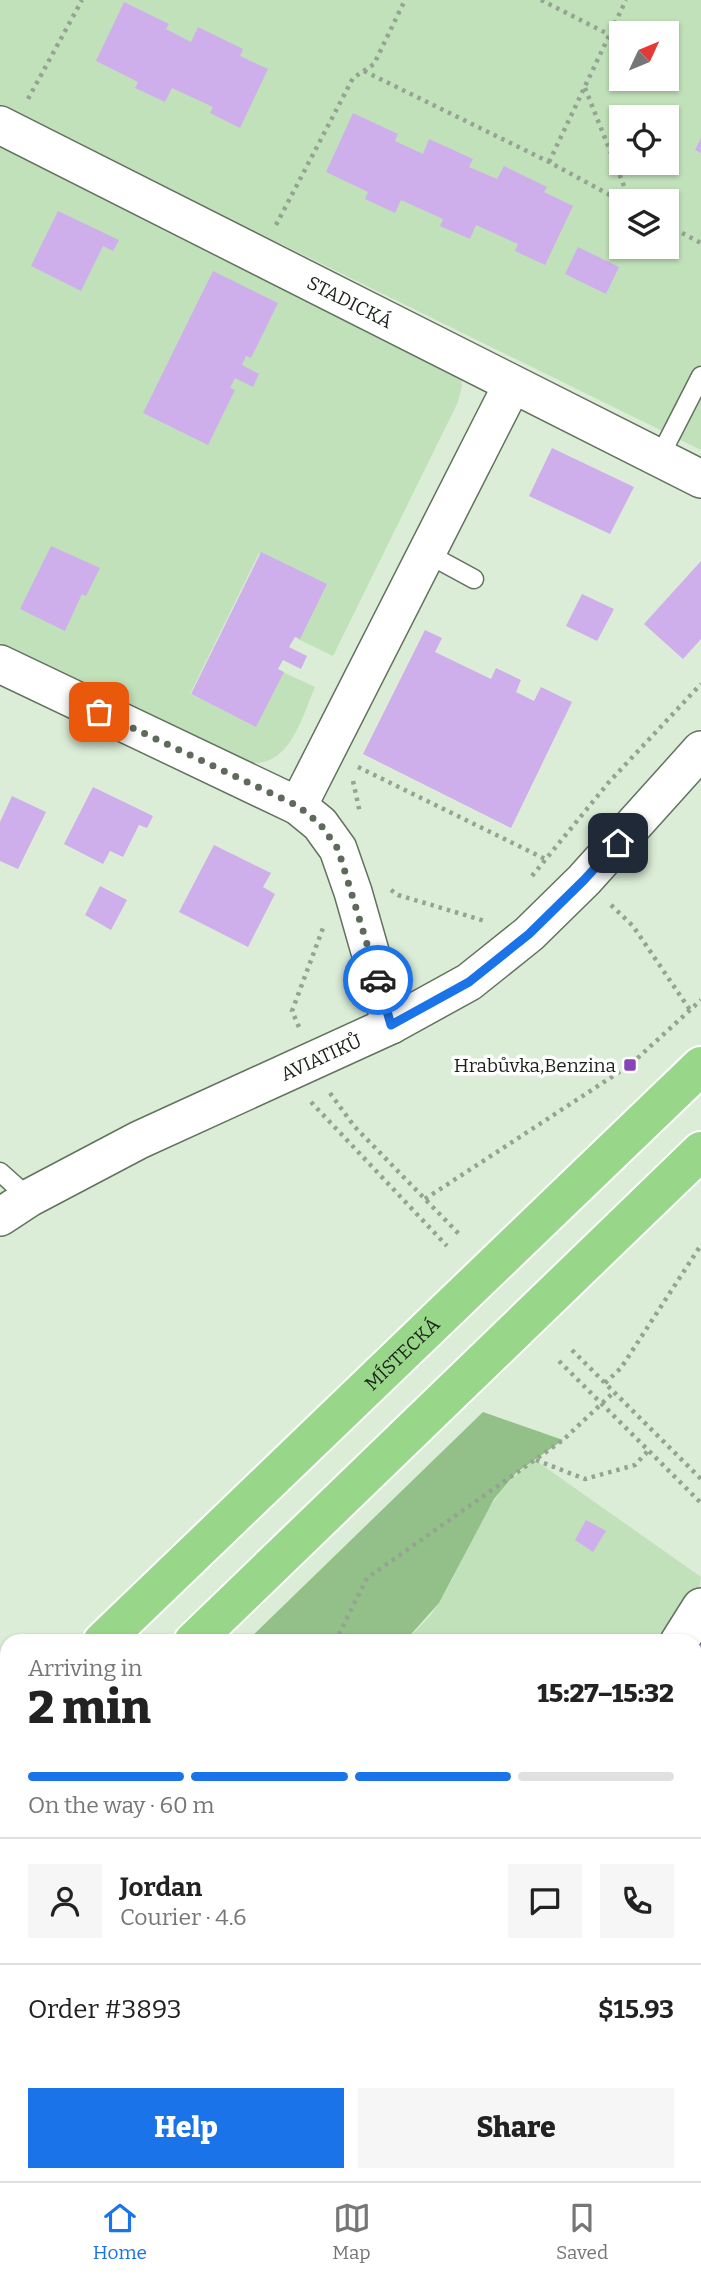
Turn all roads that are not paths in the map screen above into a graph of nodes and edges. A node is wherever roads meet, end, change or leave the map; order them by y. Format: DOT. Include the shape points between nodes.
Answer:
graph roads {
  1 [pos="5,128"];
  2 [pos="701,376"];
  3 [pos="512,385"];
  4 [pos="659,458"];
  5 [pos="701,479"];
  6 [pos="426,553"];
  7 [pos="474,579"];
  8 [pos="0,664"];
  9 [pos="701,750"];
  10 [pos="298,806"];
  11 [pos="391,1025"];
  12 [pos="701,1066"];
  13 [pos="701,1150"];
  14 [pos="0,1172"];
  15 [pos="15,1207"];
  16 [pos="701,1606"];
  17 [pos="110,1634"];
  18 [pos="201,1634"];
  19 [pos="685,1634"];
  1 -- 3 [label="street, STADICKÁ"];
  2 -- 4 [label="lane"];
  3 -- 4 [label="street, STADICKÁ"];
  3 -- 6 [label="street"];
  4 -- 5 [label="street, STADICKÁ"];
  6 -- 7 [label="lane"];
  6 -- 10 [label="street" via="338,757"];
  8 -- 10 [label="street"];
  9 -- 11 [label="street, AVIATIKŮ" via="529,934 469,982"];
  10 -- 11 [label="street" via="320,824 338,849"];
  11 -- 15 [label="street, AVIATIKŮ" via="321,1075 139,1140"];
  12 -- 17 [label="highway, MÍSTECKÁ"];
  13 -- 18 [label="highway"];
  14 -- 15 [label="lane"];
  16 -- 19 [label="street"];
}
